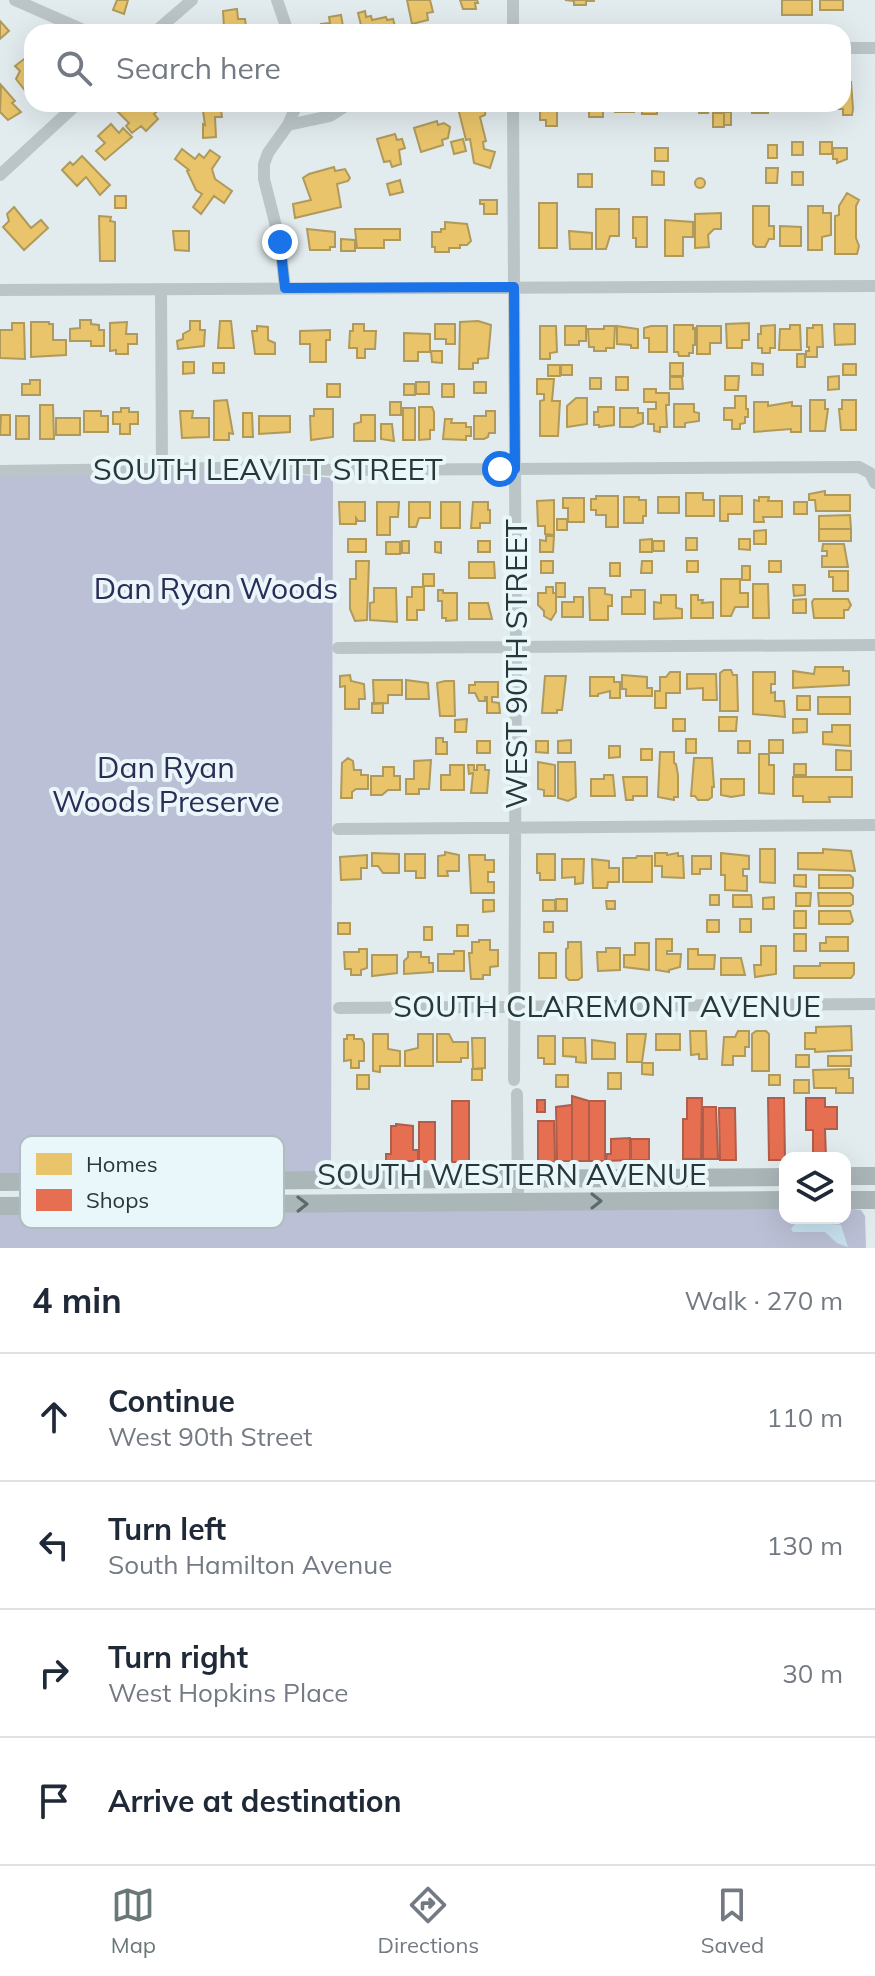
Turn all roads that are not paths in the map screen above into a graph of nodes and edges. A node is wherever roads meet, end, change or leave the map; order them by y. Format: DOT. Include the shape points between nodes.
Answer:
graph roads {
  1 [pos="15,0"];
  2 [pos="192,0"];
  3 [pos="277,0"];
  4 [pos="513,0"];
  5 [pos="70,24"];
  6 [pos="164,24"];
  7 [pos="285,24"];
  8 [pos="513,24"];
  9 [pos="851,48"];
  10 [pos="875,48"];
  11 [pos="68,112"];
  12 [pos="294,112"];
  13 [pos="336,112"];
  14 [pos="513,112"];
  15 [pos="288,125"];
  16 [pos="0,175"];
  17 [pos="875,286"];
  18 [pos="514,287"];
  19 [pos="285,288"];
  20 [pos="161,289"];
  21 [pos="0,290"];
  22 [pos="162,469"];
  23 [pos="515,469"];
  24 [pos="0,471"];
  25 [pos="873,478"];
  26 [pos="875,645"];
  27 [pos="516,647"];
  28 [pos="338,648"];
  29 [pos="875,825"];
  30 [pos="516,828"];
  31 [pos="338,829"];
  32 [pos="875,1004"];
  33 [pos="515,1007"];
  34 [pos="339,1008"];
  35 [pos="514,1080"];
  36 [pos="517,1094"];
  37 [pos="851,1176"];
  38 [pos="875,1176"];
  39 [pos="779,1177"];
  40 [pos="518,1178"];
  41 [pos="284,1180"];
  42 [pos="0,1182"];
  43 [pos="20,1182"];
  44 [pos="779,1200"];
  45 [pos="851,1200"];
  46 [pos="875,1200"];
  47 [pos="518,1201"];
  48 [pos="284,1203"];
  49 [pos="0,1206"];
  50 [pos="20,1206"];
  1 -- 5 [label="street"];
  2 -- 6 [label="street"];
  3 -- 7 [label="street"];
  4 -- 8 [label="street"];
  9 -- 10 [label="street"];
  11 -- 16 [label="street"];
  12 -- 15 [label="street"];
  13 -- 15 [label="street"];
  14 -- 18 [label="street, WEST 90TH STREET"];
  15 -- 19 [label="street" via="268,153 264,179"];
  17 -- 18 [label="street"];
  18 -- 19 [label="street"];
  18 -- 23 [label="street, WEST 90TH STREET"];
  19 -- 20 [label="street"];
  20 -- 21 [label="street"];
  20 -- 22 [label="street"];
  22 -- 23 [label="street, SOUTH LEAVITT STREET"];
  22 -- 24 [label="street, SOUTH LEAVITT STREET"];
  23 -- 25 [label="street, SOUTH LEAVITT STREET" via="859,467"];
  23 -- 27 [label="street, WEST 90TH STREET"];
  26 -- 27 [label="street"];
  27 -- 28 [label="street"];
  27 -- 30 [label="street, WEST 90TH STREET"];
  29 -- 30 [label="street"];
  30 -- 31 [label="street"];
  30 -- 33 [label="street, WEST 90TH STREET"];
  32 -- 33 [label="street, SOUTH CLAREMONT AVENUE"];
  33 -- 34 [label="street, SOUTH CLAREMONT AVENUE"];
  33 -- 35 [label="street, WEST 90TH STREET"];
  36 -- 40 [label="street"];
  37 -- 38 [label="main road"];
  39 -- 40 [label="main road, SOUTH WESTERN AVENUE"];
  40 -- 41 [label="main road, SOUTH WESTERN AVENUE"];
  40 -- 47 [label="street"];
  42 -- 43 [label="main road, SOUTH WESTERN AVENUE"];
  47 -- 44 [label="main road, SOUTH WESTERN AVENUE, one-way"];
  45 -- 46 [label="main road"];
  48 -- 47 [label="main road, SOUTH WESTERN AVENUE, one-way"];
  49 -- 50 [label="main road, SOUTH WESTERN AVENUE, one-way"];
}
